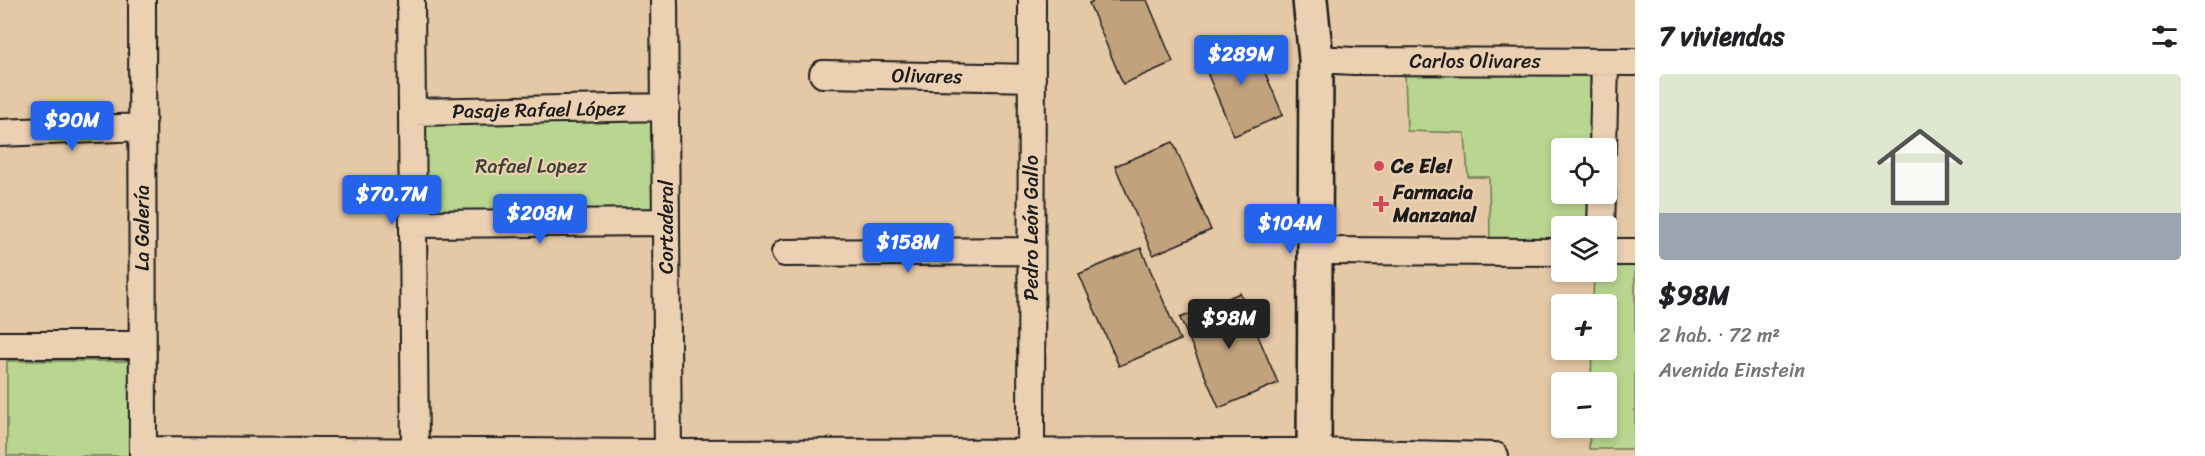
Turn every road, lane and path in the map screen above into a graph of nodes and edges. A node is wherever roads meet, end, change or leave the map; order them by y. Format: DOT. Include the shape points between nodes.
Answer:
graph roads {
  1 [pos="142,0"];
  2 [pos="411,0"];
  3 [pos="664,0"];
  4 [pos="1032,0"];
  5 [pos="1310,0"];
  6 [pos="1324,0"];
  7 [pos="1316,59"];
  8 [pos="1605,62"];
  9 [pos="1635,62"];
  10 [pos="823,74"];
  11 [pos="1032,78"];
  12 [pos="666,107"];
  13 [pos="413,112"];
  14 [pos="142,127"];
  15 [pos="0,133"];
  16 [pos="1603,138"];
  17 [pos="666,222"];
  18 [pos="414,224"];
  19 [pos="1030,251"];
  20 [pos="1316,251"];
  21 [pos="1551,252"];
  22 [pos="1617,252"];
  23 [pos="1635,252"];
  24 [pos="785,253"];
  25 [pos="0,345"];
  26 [pos="142,345"];
  27 [pos="415,452"];
  28 [pos="143,453"];
  29 [pos="668,453"];
  30 [pos="1031,454"];
  31 [pos="1314,454"];
  32 [pos="1495,456"];
  1 -- 14 [label="street, La Galería"];
  2 -- 13 [label="street"];
  3 -- 12 [label="street, Cortaderal"];
  4 -- 11 [label="street, Pedro León Gallo"];
  5 -- 7 [label="main road"];
  6 -- 7 [label="main road"];
  7 -- 8 [label="street, Carlos Olivares"];
  7 -- 20 [label="main road"];
  8 -- 9 [label="street, Carlos Olivares"];
  8 -- 16 [label="street"];
  10 -- 11 [label="street, Olivares"];
  11 -- 19 [label="street, Pedro León Gallo"];
  12 -- 13 [label="street, Pasaje Rafael López"];
  12 -- 17 [label="street, Cortaderal"];
  13 -- 18 [label="street"];
  14 -- 15 [label="street"];
  14 -- 26 [label="street, La Galería"];
  17 -- 18 [label="street"];
  17 -- 29 [label="street, Cortaderal"];
  18 -- 27 [label="street"];
  19 -- 24 [label="street"];
  19 -- 30 [label="street, Pedro León Gallo"];
  20 -- 21 [label="street"];
  20 -- 31 [label="main road"];
  22 -- 23 [label="street"];
  25 -- 26 [label="street"];
  26 -- 28 [label="street, La Galería"];
  27 -- 28 [label="street"];
  27 -- 29 [label="street"];
  29 -- 30 [label="street"];
  30 -- 31 [label="street"];
  31 -- 32 [label="street"];
}
